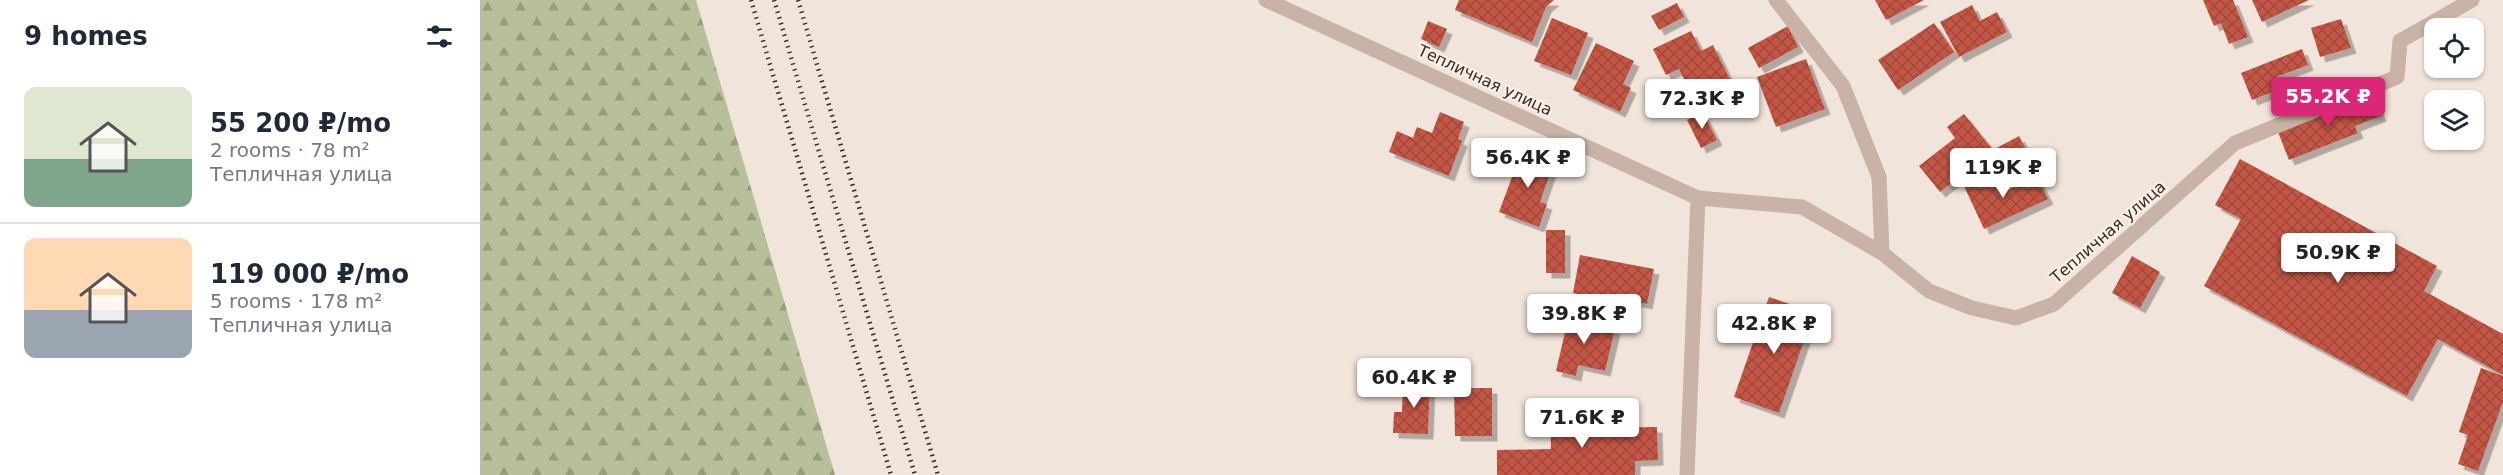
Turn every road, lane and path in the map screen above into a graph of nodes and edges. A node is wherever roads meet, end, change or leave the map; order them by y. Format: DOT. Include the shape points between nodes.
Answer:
graph roads {
  1 [pos="1266,0"];
  2 [pos="1776,0"];
  3 [pos="2472,0"];
  4 [pos="1698,198"];
  5 [pos="1882,253"];
  6 [pos="1687,475"];
  1 -- 4 [label="street, Тепличная улица"];
  2 -- 5 [label="street" via="1843,86 1879,177"];
  3 -- 5 [label="street, Тепличная улица" via="2400,41 2397,77 2235,143 2054,304 2016,318 1972,308 1929,291"];
  4 -- 5 [label="street, Тепличная улица" via="1802,207"];
  4 -- 6 [label="street"];
}
